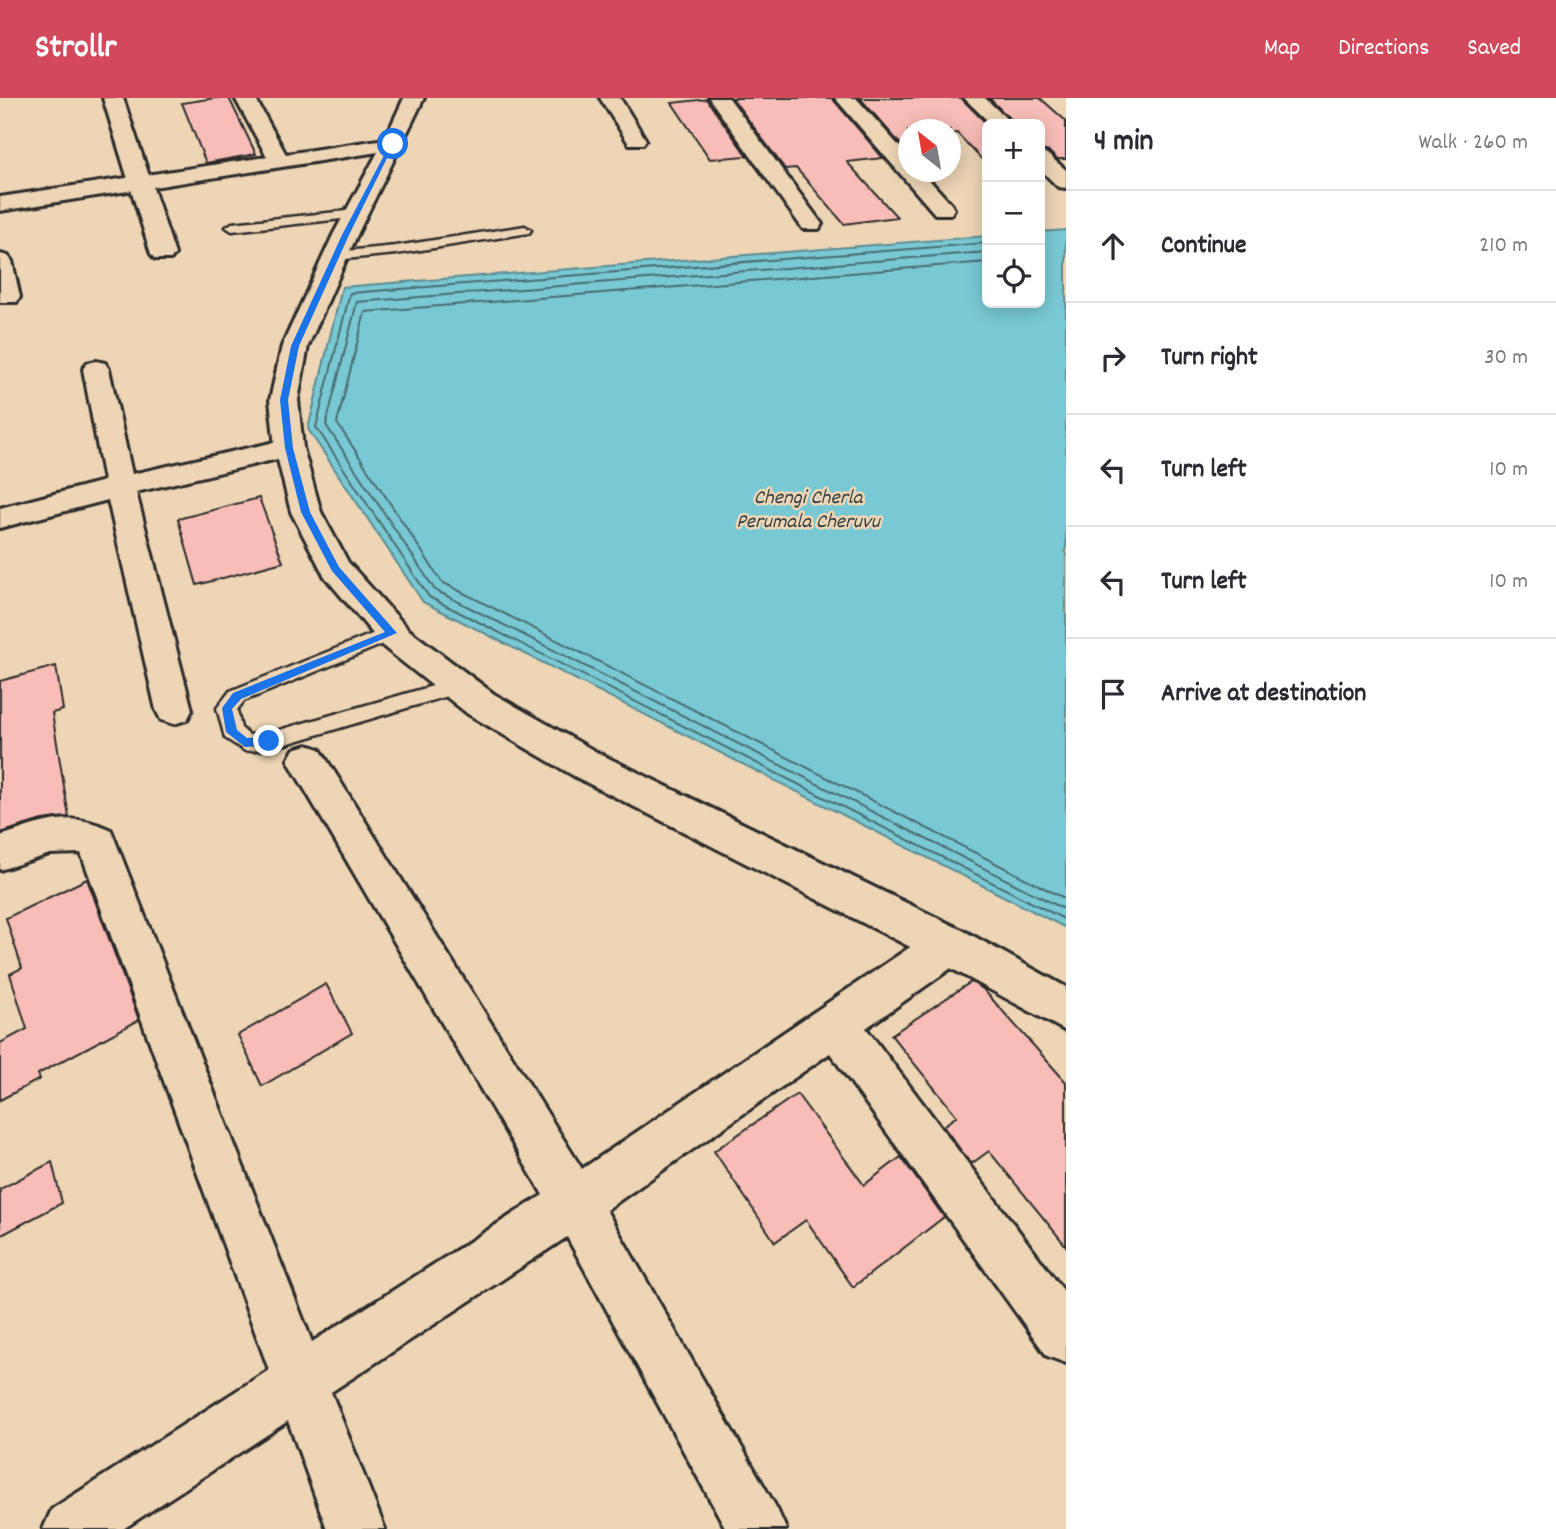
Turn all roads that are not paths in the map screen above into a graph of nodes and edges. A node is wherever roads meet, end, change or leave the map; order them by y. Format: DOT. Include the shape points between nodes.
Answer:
graph roads {
  1 [pos="113,98"];
  2 [pos="245,98"];
  3 [pos="414,98"];
  4 [pos="610,98"];
  5 [pos="719,98"];
  6 [pos="845,98"];
  7 [pos="974,98"];
  8 [pos="997,119"];
  9 [pos="636,140"];
  10 [pos="393,144"];
  11 [pos="898,157"];
  12 [pos="278,160"];
  13 [pos="1045,163"];
  14 [pos="920,182"];
  15 [pos="1066,182"];
  16 [pos="139,183"];
  17 [pos="0,204"];
  18 [pos="943,209"];
  19 [pos="356,214"];
  20 [pos="811,225"];
  21 [pos="232,227"];
  22 [pos="525,230"];
  23 [pos="163,254"];
  24 [pos="335,257"];
  25 [pos="0,261"];
  26 [pos="8,297"];
  27 [pos="96,369"];
  28 [pos="289,448"];
  29 [pos="120,488"];
  30 [pos="0,518"];
  31 [pos="392,633"];
  32 [pos="457,686"];
  33 [pos="174,710"];
  34 [pos="307,760"];
  35 [pos="0,853"];
  36 [pos="949,945"];
  37 [pos="1066,1010"];
  38 [pos="836,1024"];
  39 [pos="575,1203"];
  40 [pos="1066,1336"];
  41 [pos="301,1382"];
  42 [pos="72,1529"];
  43 [pos="356,1529"];
  44 [pos="757,1529"];
  1 -- 16 [label="street"];
  2 -- 12 [label="street"];
  3 -- 10 [label="street"];
  4 -- 9 [label="street"];
  5 -- 20 [label="street"];
  6 -- 11 [label="street"];
  7 -- 8 [label="street"];
  10 -- 12 [label="street"];
  10 -- 19 [label="street"];
  12 -- 16 [label="street"];
  13 -- 15 [label="street"];
  14 -- 18 [label="street"];
  16 -- 17 [label="street"];
  16 -- 23 [label="street"];
  19 -- 21 [label="lane"];
  19 -- 24 [label="street"];
  22 -- 24 [label="lane"];
  24 -- 28 [label="street" via="295,346 284,400"];
  25 -- 26 [label="street"];
  27 -- 29 [label="street"];
  28 -- 29 [label="street"];
  28 -- 31 [label="street" via="306,512 336,569"];
  29 -- 30 [label="street"];
  29 -- 33 [label="street"];
  31 -- 32 [label="street"];
  31 -- 32 [label="lane" via="237,696 227,708 232,732 245,743 269,741"];
  32 -- 36 [label="street" via="587,765"];
  34 -- 39 [label="street"];
  35 -- 41 [label="street" via="72,833 88,835 97,842"];
  36 -- 37 [label="street"];
  36 -- 38 [label="street"];
  38 -- 39 [label="street"];
  38 -- 40 [label="street"];
  39 -- 41 [label="street"];
  39 -- 44 [label="street"];
  41 -- 42 [label="street"];
  41 -- 43 [label="street"];
}
